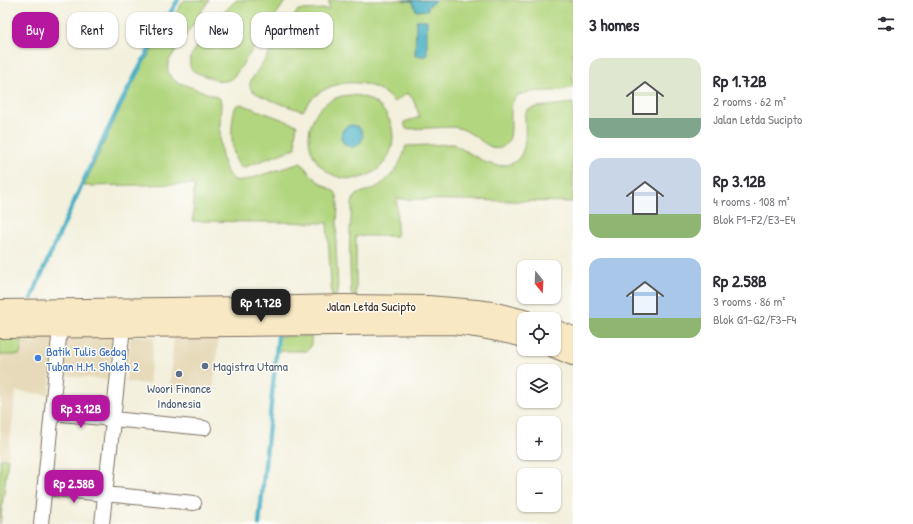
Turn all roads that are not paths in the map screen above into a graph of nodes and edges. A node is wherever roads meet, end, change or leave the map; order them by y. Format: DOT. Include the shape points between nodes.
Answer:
graph roads {
  1 [pos="0,310"];
  2 [pos="345,315"];
  3 [pos="23,318"];
  4 [pos="517,318"];
  5 [pos="60,327"];
  6 [pos="123,327"];
  7 [pos="0,328"];
  8 [pos="561,333"];
  9 [pos="517,335"];
  10 [pos="573,337"];
  11 [pos="561,350"];
  12 [pos="573,355"];
  13 [pos="52,413"];
  14 [pos="113,419"];
  15 [pos="204,428"];
  16 [pos="45,488"];
  17 [pos="105,494"];
  18 [pos="194,503"];
  19 [pos="41,524"];
  20 [pos="102,524"];
  1 -- 3 [label="main road, Jalan Letda Sucipto"];
  2 -- 3 [label="main road, Jalan Letda Sucipto" via="241,307"];
  2 -- 4 [label="main road, Jalan Letda Sucipto" via="444,306 469,308"];
  2 -- 6 [label="main road, Jalan Letda Sucipto"];
  2 -- 9 [label="main road, Jalan Letda Sucipto" via="471,326"];
  3 -- 5 [label="main road, Jalan Letda Sucipto"];
  3 -- 7 [label="main road, Jalan Letda Sucipto"];
  5 -- 6 [label="main road, Jalan Letda Sucipto"];
  5 -- 13 [label="street"];
  6 -- 14 [label="street"];
  8 -- 10 [label="main road"];
  11 -- 12 [label="main road"];
  13 -- 14 [label="street"];
  13 -- 16 [label="street"];
  14 -- 15 [label="street"];
  14 -- 17 [label="street"];
  16 -- 17 [label="street"];
  16 -- 19 [label="street"];
  17 -- 18 [label="street"];
  17 -- 20 [label="street"];
}
